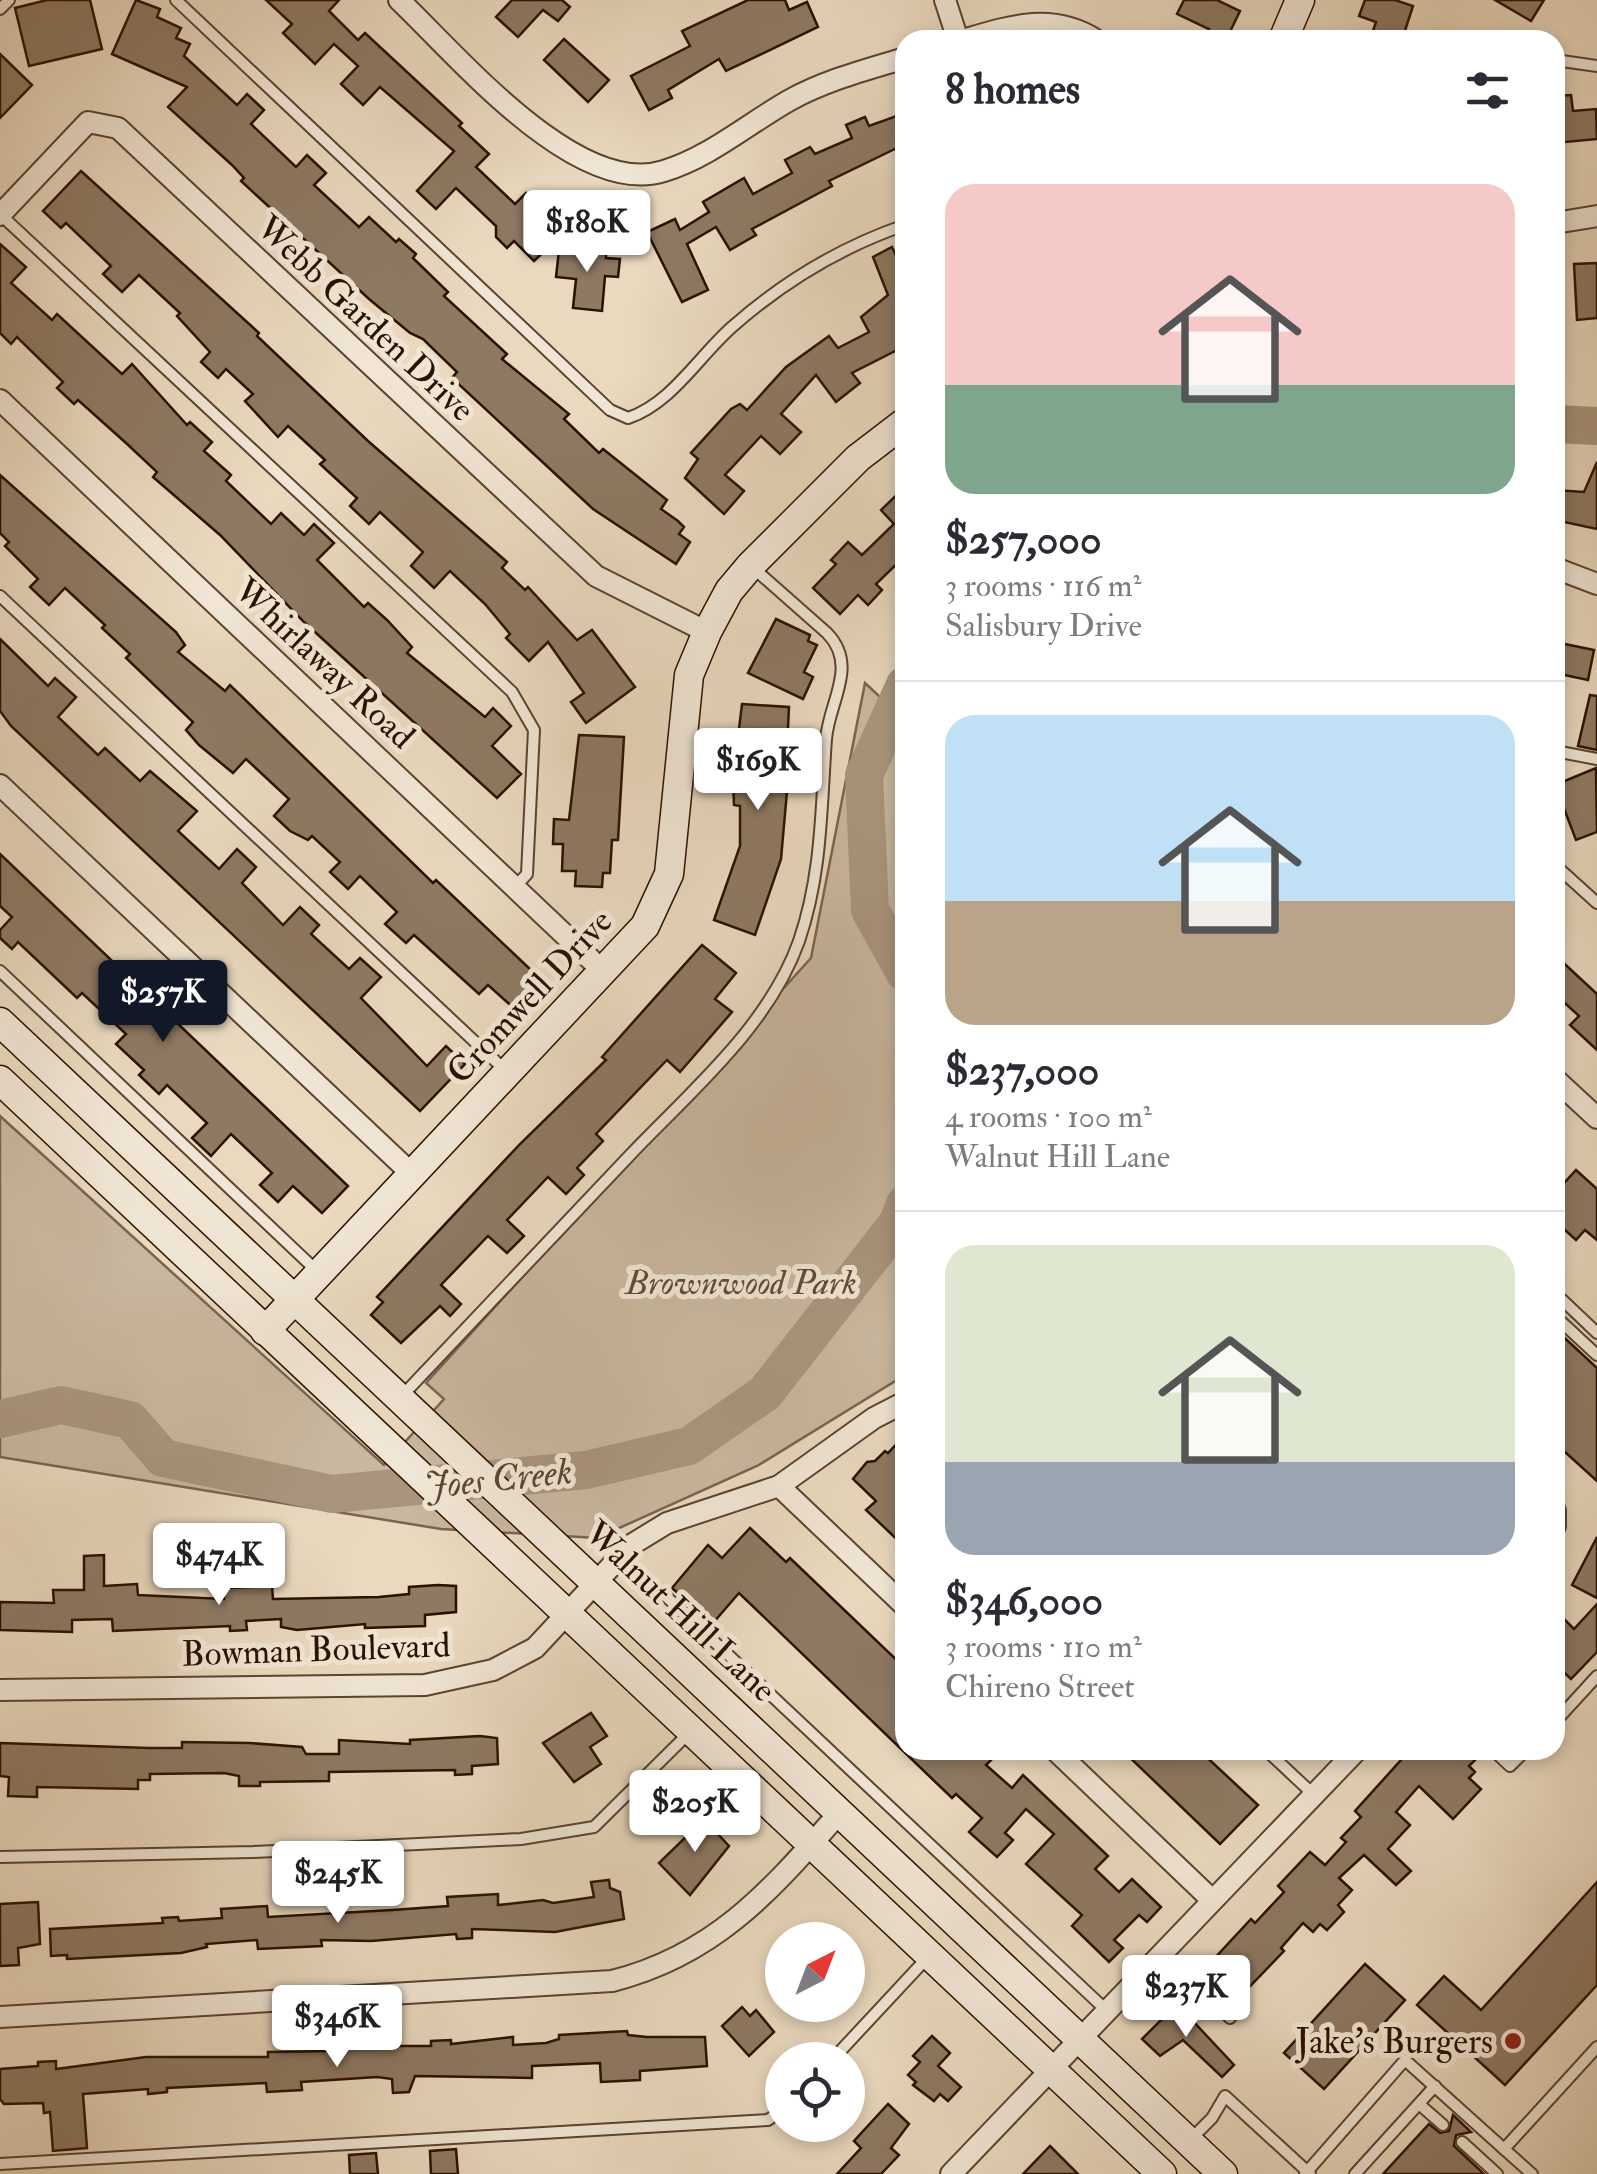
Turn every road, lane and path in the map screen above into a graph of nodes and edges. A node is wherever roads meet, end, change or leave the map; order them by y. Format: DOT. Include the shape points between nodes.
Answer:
graph roads {
  1 [pos="8,0"];
  2 [pos="176,0"];
  3 [pos="398,0"];
  4 [pos="945,0"];
  5 [pos="1300,0"];
  6 [pos="0,9"];
  7 [pos="957,30"];
  8 [pos="996,30"];
  9 [pos="1074,30"];
  10 [pos="1287,30"];
  11 [pos="1565,61"];
  12 [pos="895,62"];
  13 [pos="1597,66"];
  14 [pos="0,214"];
  15 [pos="1597,216"];
  16 [pos="1565,221"];
  17 [pos="895,229"];
  18 [pos="0,400"];
  19 [pos="895,430"];
  20 [pos="750,566"];
  21 [pos="1565,572"];
  22 [pos="1597,584"];
  23 [pos="0,596"];
  24 [pos="707,632"];
  25 [pos="1565,754"];
  26 [pos="1597,759"];
  27 [pos="0,785"];
  28 [pos="1565,873"];
  29 [pos="514,887"];
  30 [pos="1597,903"];
  31 [pos="0,971"];
  32 [pos="604,974"];
  33 [pos="0,1022"];
  34 [pos="509,1074"];
  35 [pos="0,1080"];
  36 [pos="1565,1088"];
  37 [pos="1597,1118"];
  38 [pos="412,1176"];
  39 [pos="319,1273"];
  40 [pos="294,1298"];
  41 [pos="1565,1303"];
  42 [pos="1565,1325"];
  43 [pos="265,1332"];
  44 [pos="1597,1333"];
  45 [pos="1597,1355"];
  46 [pos="410,1407"];
  47 [pos="895,1407"];
  48 [pos="780,1486"];
  49 [pos="621,1555"];
  50 [pos="595,1581"];
  51 [pos="895,1596"];
  52 [pos="567,1613"];
  53 [pos="1597,1676"];
  54 [pos="0,1690"];
  55 [pos="1565,1711"];
  56 [pos="692,1730"];
  57 [pos="1065,1760"];
  58 [pos="1277,1760"];
  59 [pos="1347,1760"];
  60 [pos="1314,1795"];
  61 [pos="840,1812"];
  62 [pos="812,1844"];
  63 [pos="0,1857"];
  64 [pos="1212,1900"];
  65 [pos="1162,1951"];
  66 [pos="930,1954"];
  67 [pos="1106,2010"];
  68 [pos="0,2016"];
  69 [pos="1230,2018"];
  70 [pos="1079,2038"];
  71 [pos="849,2042"];
  72 [pos="1597,2047"];
  73 [pos="1050,2067"];
  74 [pos="1435,2086"];
  75 [pos="1419,2104"];
  76 [pos="765,2120"];
  77 [pos="1444,2126"];
  78 [pos="1188,2142"];
  79 [pos="1462,2142"];
  80 [pos="1504,2149"];
  81 [pos="0,2164"];
  82 [pos="1308,2173"];
  83 [pos="950,2174"];
  84 [pos="1162,2174"];
  85 [pos="1223,2174"];
  86 [pos="1355,2174"];
  87 [pos="1498,2174"];
  88 [pos="1532,2174"];
  1 -- 6 [label="lane"];
  2 -- 17 [label="lane" via="610,410 628,418 651,410 731,328 792,280"];
  3 -- 12 [label="street" via="546,138 582,162 630,175 678,166 792,99"];
  4 -- 7 [label="street"];
  5 -- 10 [label="main road"];
  8 -- 9 [label="street" via="1056,22"];
  11 -- 13 [label="lane"];
  14 -- 24 [label="street, Webb Garden Drive" via="88,122 118,128 596,576"];
  14 -- 29 [label="lane" via="512,692 534,730 527,874"];
  15 -- 16 [label="street"];
  18 -- 29 [label="street, Whirlaway Road"];
  19 -- 20 [label="main road, Cromwell Drive"];
  20 -- 24 [label="main road, Cromwell Drive"];
  20 -- 46 [label="lane" via="836,642 844,676 826,736 820,870 798,945 745,1032"];
  21 -- 22 [label="street"];
  23 -- 34 [label="lane"];
  24 -- 32 [label="main road, Cromwell Drive" via="689,675 669,874 645,926"];
  25 -- 26 [label="lane"];
  27 -- 38 [label="street"];
  28 -- 30 [label="lane"];
  29 -- 32 [label="street, Whirlaway Road"];
  31 -- 39 [label="lane"];
  32 -- 34 [label="main road, Cromwell Drive"];
  33 -- 40 [label="main road, Walnut Hill Lane"];
  34 -- 38 [label="main road, Cromwell Drive"];
  35 -- 43 [label="main road"];
  36 -- 37 [label="street"];
  38 -- 39 [label="main road, Cromwell Drive"];
  39 -- 40 [label="main road, Cromwell Drive"];
  40 -- 43 [label="main road, Cromwell Drive"];
  40 -- 46 [label="main road, Walnut Hill Lane"];
  41 -- 44 [label="lane"];
  42 -- 45 [label="lane"];
  43 -- 52 [label="main road"];
  46 -- 50 [label="main road, Walnut Hill Lane"];
  47 -- 48 [label="street, Bowman Boulevard"];
  48 -- 49 [label="street, Bowman Boulevard" via="668,1523"];
  48 -- 51 [label="street"];
  49 -- 50 [label="street, Bowman Boulevard"];
  49 -- 67 [label="lane"];
  50 -- 52 [label="street, Bowman Boulevard"];
  50 -- 61 [label="main road, Walnut Hill Lane"];
  52 -- 54 [label="street, Bowman Boulevard" via="535,1648 494,1670 426,1685"];
  52 -- 56 [label="main road"];
  53 -- 55 [label="lane"];
  56 -- 62 [label="main road"];
  56 -- 63 [label="lane" via="594,1827 521,1839"];
  57 -- 64 [label="street"];
  58 -- 60 [label="lane"];
  59 -- 60 [label="street"];
  60 -- 64 [label="street"];
  61 -- 62 [label="street"];
  61 -- 70 [label="main road, Walnut Hill Lane"];
  62 -- 66 [label="main road"];
  62 -- 68 [label="street" via="721,1933 689,1954 612,1981"];
  64 -- 65 [label="street"];
  65 -- 67 [label="street"];
  65 -- 69 [label="lane"];
  66 -- 71 [label="lane"];
  66 -- 73 [label="main road"];
  67 -- 70 [label="street"];
  70 -- 73 [label="street"];
  70 -- 78 [label="main road, Walnut Hill Lane"];
  72 -- 80 [label="lane"];
  73 -- 83 [label="street"];
  73 -- 84 [label="main road"];
  74 -- 75 [label="lane"];
  74 -- 80 [label="lane"];
  74 -- 82 [label="lane" via="1405,2060"];
  75 -- 77 [label="lane"];
  75 -- 86 [label="lane"];
  76 -- 81 [label="lane"];
  78 -- 82 [label="lane" via="1225,2096"];
  78 -- 85 [label="main road, Walnut Hill Lane"];
  79 -- 87 [label="lane"];
  80 -- 88 [label="lane"];
}
